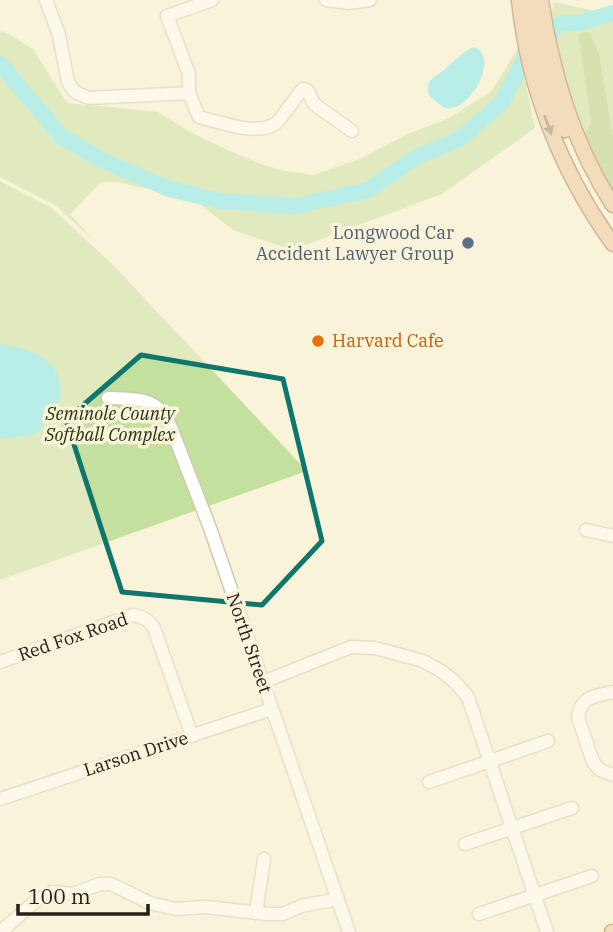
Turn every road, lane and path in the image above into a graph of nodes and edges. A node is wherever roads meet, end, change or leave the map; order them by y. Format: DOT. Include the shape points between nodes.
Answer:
graph roads {
  1 [pos="46,0"];
  2 [pos="212,0"];
  3 [pos="326,0"];
  4 [pos="370,0"];
  5 [pos="519,0"];
  6 [pos="541,0"];
  7 [pos="530,7"];
  8 [pos="190,93"];
  9 [pos="352,131"];
  10 [pos="577,139"];
  11 [pos="613,205"];
  12 [pos="613,244"];
  13 [pos="108,398"];
  14 [pos="586,530"];
  15 [pos="613,536"];
  16 [pos="0,662"];
  17 [pos="263,682"];
  18 [pos="613,692"];
  19 [pos="272,709"];
  20 [pos="192,736"];
  21 [pos="548,741"];
  22 [pos="490,761"];
  23 [pos="613,775"];
  24 [pos="429,782"];
  25 [pos="0,799"];
  26 [pos="572,808"];
  27 [pos="513,827"];
  28 [pos="465,844"];
  29 [pos="264,859"];
  30 [pos="592,876"];
  31 [pos="534,895"];
  32 [pos="338,900"];
  33 [pos="256,914"];
  34 [pos="479,914"];
  35 [pos="5,932"];
  36 [pos="349,932"];
  37 [pos="547,932"];
  1 -- 8 [label="street" via="68,82 79,94 89,98"];
  2 -- 8 [label="street" via="167,16 189,74"];
  3 -- 4 [label="street"];
  5 -- 12 [label="main road, one-way" via="533,80 552,136"];
  6 -- 10 [label="main road"];
  7 -- 10 [label="main road" via="554,102 566,131"];
  8 -- 9 [label="street" via="199,117 257,130 277,123 303,89 314,104"];
  10 -- 11 [label="main road"];
  13 -- 17 [label="street, North Street" via="147,401 165,413"];
  14 -- 15 [label="street"];
  16 -- 20 [label="street, Red Fox Road" via="148,613"];
  17 -- 19 [label="street, North Street"];
  17 -- 22 [label="street" via="351,648 375,648 423,661 449,677 468,697"];
  18 -- 23 [label="street" via="585,700 579,717 593,762"];
  19 -- 20 [label="street, Larson Drive"];
  19 -- 32 [label="street, North Street"];
  20 -- 25 [label="street, Larson Drive"];
  21 -- 22 [label="street"];
  22 -- 24 [label="street"];
  22 -- 27 [label="street"];
  26 -- 27 [label="street"];
  27 -- 28 [label="street"];
  27 -- 31 [label="street"];
  29 -- 33 [label="street"];
  30 -- 31 [label="street"];
  31 -- 34 [label="street"];
  31 -- 37 [label="street"];
  32 -- 33 [label="street" via="283,914"];
  32 -- 36 [label="street, North Street"];
  33 -- 35 [label="street" via="206,907 176,909 100,884 73,894 52,892 38,899"];
}
